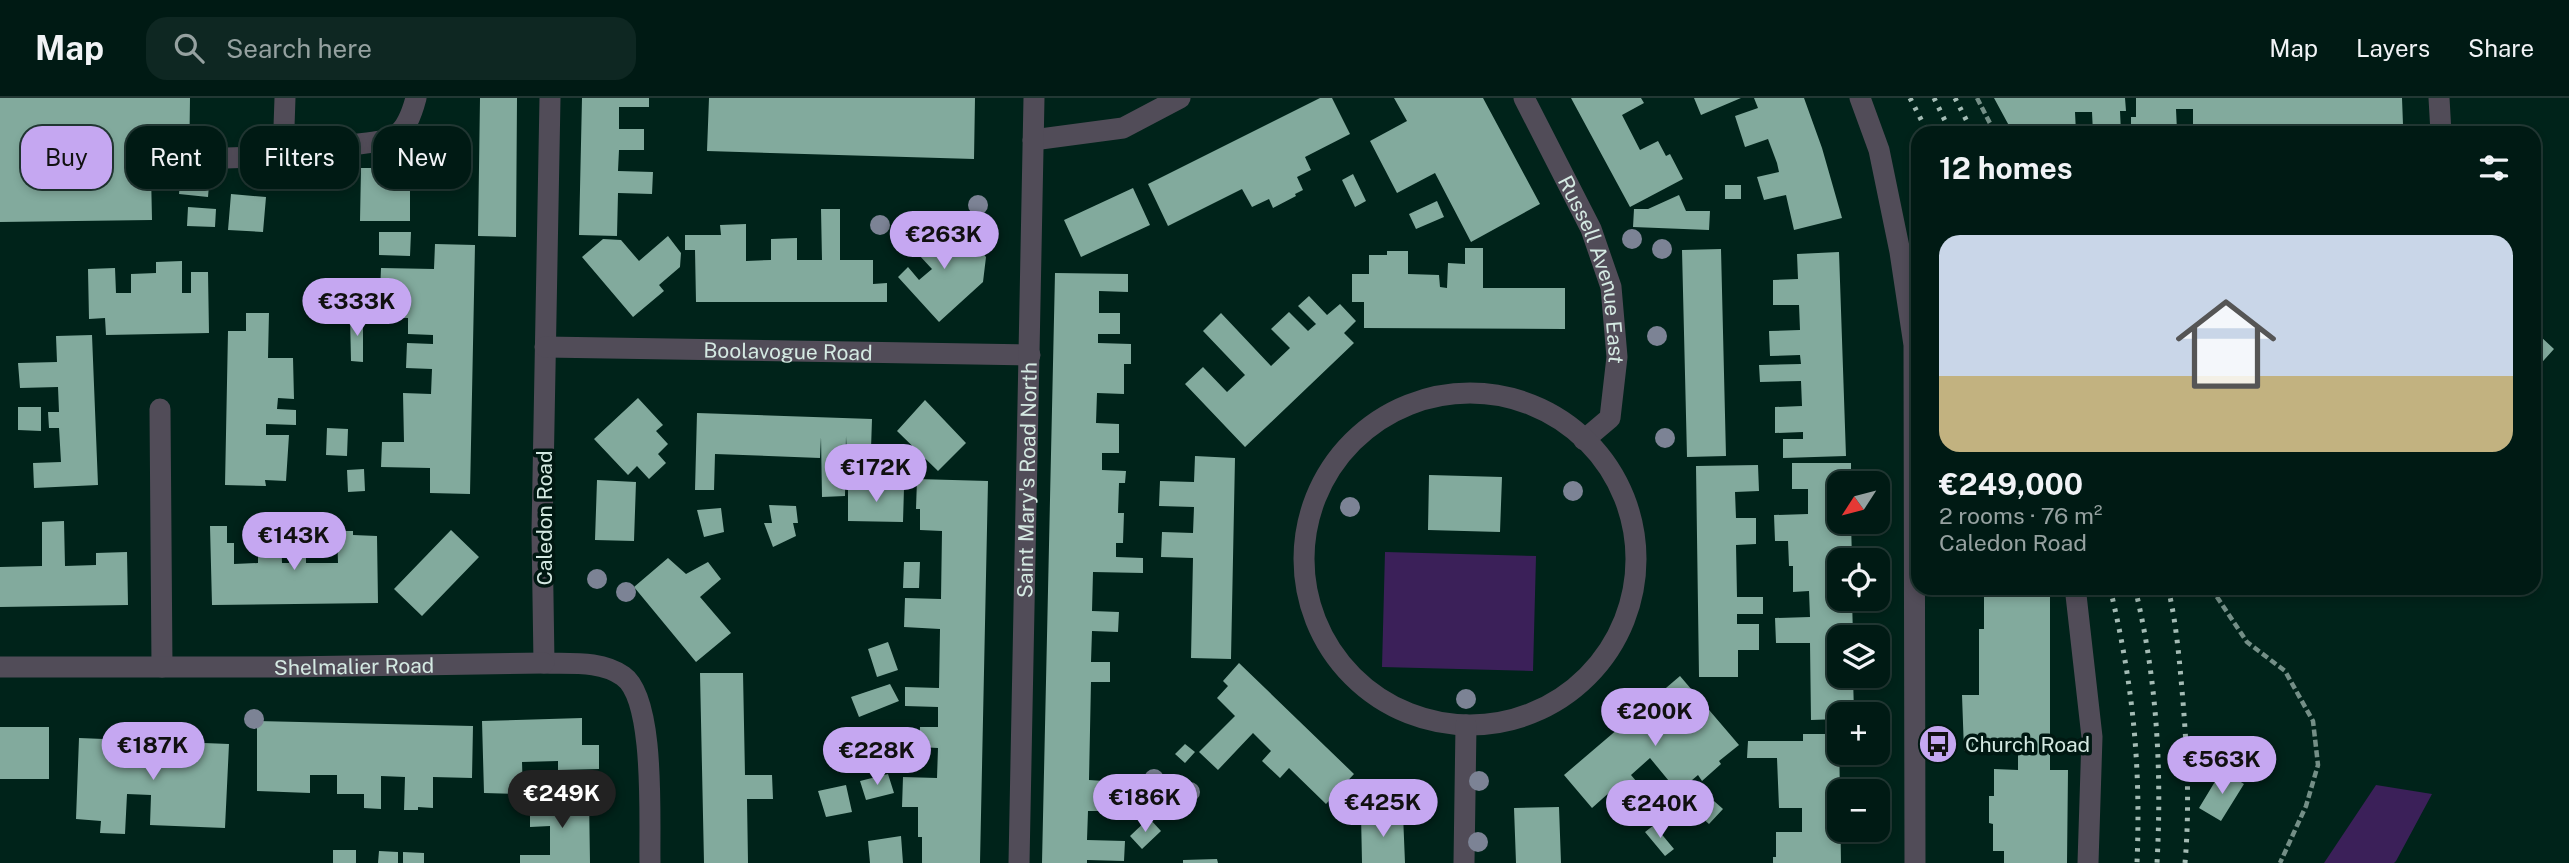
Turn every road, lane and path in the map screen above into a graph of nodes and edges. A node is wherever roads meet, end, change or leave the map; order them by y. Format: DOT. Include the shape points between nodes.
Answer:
graph roads {
  1 [pos="285,98"];
  2 [pos="416,98"];
  3 [pos="550,98"];
  4 [pos="1034,98"];
  5 [pos="1180,98"];
  6 [pos="1524,98"];
  7 [pos="1860,98"];
  8 [pos="1977,98"];
  9 [pos="2439,98"];
  10 [pos="1991,126"];
  11 [pos="2441,126"];
  12 [pos="1033,139"];
  13 [pos="359,144"];
  14 [pos="226,158"];
  15 [pos="1911,325"];
  16 [pos="545,347"];
  17 [pos="1030,355"];
  18 [pos="160,409"];
  19 [pos="1584,440"];
  20 [pos="1914,595"];
  21 [pos="2076,595"];
  22 [pos="2216,595"];
  23 [pos="544,663"];
  24 [pos="0,667"];
  25 [pos="162,667"];
  26 [pos="1466,725"];
  27 [pos="650,863"];
  28 [pos="1019,863"];
  29 [pos="1464,863"];
  30 [pos="1915,863"];
  31 [pos="2088,863"];
  32 [pos="2280,863"];
  1 -- 14 [label="street" via="283,156"];
  2 -- 13 [label="street" via="408,122 391,140"];
  3 -- 16 [label="street, Caledon Road"];
  4 -- 12 [label="street, Saint Mary's Road North"];
  5 -- 12 [label="street" via="1123,128"];
  6 -- 19 [label="street, Russell Avenue East" via="1591,229 1611,287 1616,357 1610,418"];
  7 -- 15 [label="street" via="1879,150"];
  8 -- 10 [label="path"];
  9 -- 11 [label="street"];
  12 -- 17 [label="street, Saint Mary's Road North"];
  16 -- 17 [label="street, Boolavogue Road"];
  16 -- 23 [label="street, Caledon Road"];
  17 -- 28 [label="street, Saint Mary's Road North"];
  18 -- 25 [label="street"];
  19 -- 26 [label="street" via="1622,493 1633,532 1635,575 1626,616 1601,661 1563,697 1517,719"];
  19 -- 26 [label="street" via="1547,413 1513,399 1447,395 1409,405 1373,425 1345,450 1320,489 1307,531 1304,568 1314,614 1336,657 1371,692 1397,708 1433,721"];
  20 -- 30 [label="street"];
  21 -- 31 [label="street" via="2092,737"];
  22 -- 32 [label="path" via="2247,642 2285,671 2313,721 2318,765 2306,806"];
  23 -- 25 [label="street, Shelmalier Road"];
  23 -- 27 [label="street" via="604,666 624,676 638,693 647,734"];
  24 -- 25 [label="street, Shelmalier Road"];
  26 -- 29 [label="street"];
}
